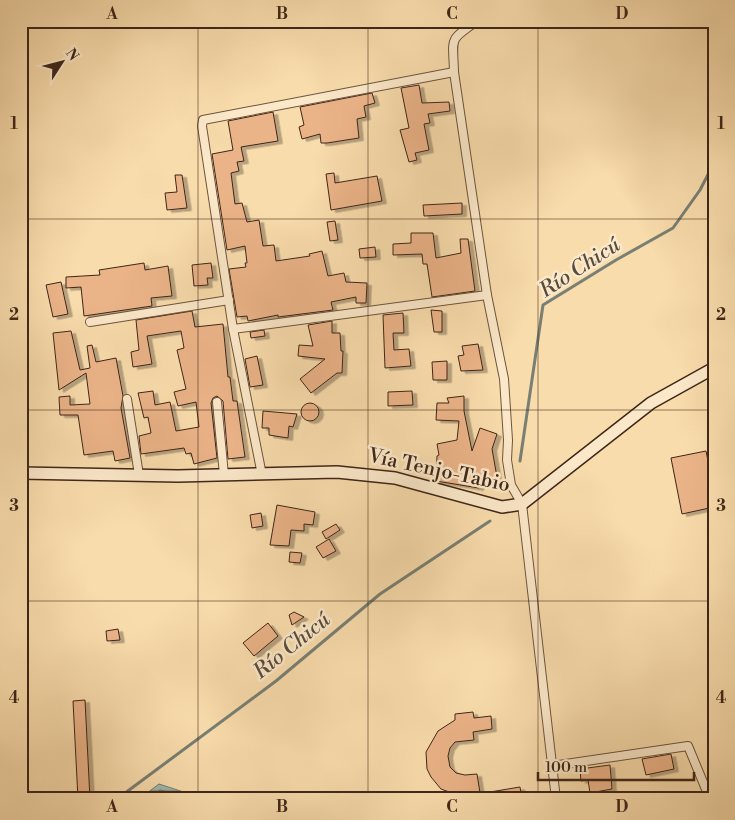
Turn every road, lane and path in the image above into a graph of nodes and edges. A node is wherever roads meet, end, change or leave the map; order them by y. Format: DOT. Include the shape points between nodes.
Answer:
graph roads {
  1 [pos="476,21"];
  2 [pos="454,72"];
  3 [pos="487,295"];
  4 [pos="229,300"];
  5 [pos="90,322"];
  6 [pos="234,330"];
  7 [pos="714,368"];
  8 [pos="128,399"];
  9 [pos="217,402"];
  10 [pos="21,474"];
  11 [pos="139,475"];
  12 [pos="224,475"];
  13 [pos="262,475"];
  14 [pos="522,504"];
  15 [pos="552,766"];
  16 [pos="556,799"];
  17 [pos="710,799"];
  1 -- 2 [label="street" via="456,34"];
  2 -- 3 [label="street"];
  2 -- 4 [label="street" via="203,120"];
  3 -- 6 [label="street"];
  3 -- 14 [label="street" via="504,379 511,484"];
  4 -- 5 [label="street"];
  4 -- 6 [label="street"];
  6 -- 13 [label="street"];
  7 -- 14 [label="main road, Vía Tenjo-Tabio" via="652,403"];
  8 -- 11 [label="street"];
  9 -- 12 [label="street"];
  10 -- 11 [label="main road, Vía Tenjo-Tabio"];
  11 -- 12 [label="main road, Vía Tenjo-Tabio"];
  12 -- 13 [label="main road, Vía Tenjo-Tabio"];
  13 -- 14 [label="main road, Vía Tenjo-Tabio" via="338,472 376,475 502,507"];
  14 -- 15 [label="street"];
  15 -- 16 [label="street"];
  15 -- 17 [label="street" via="688,746"];
}
